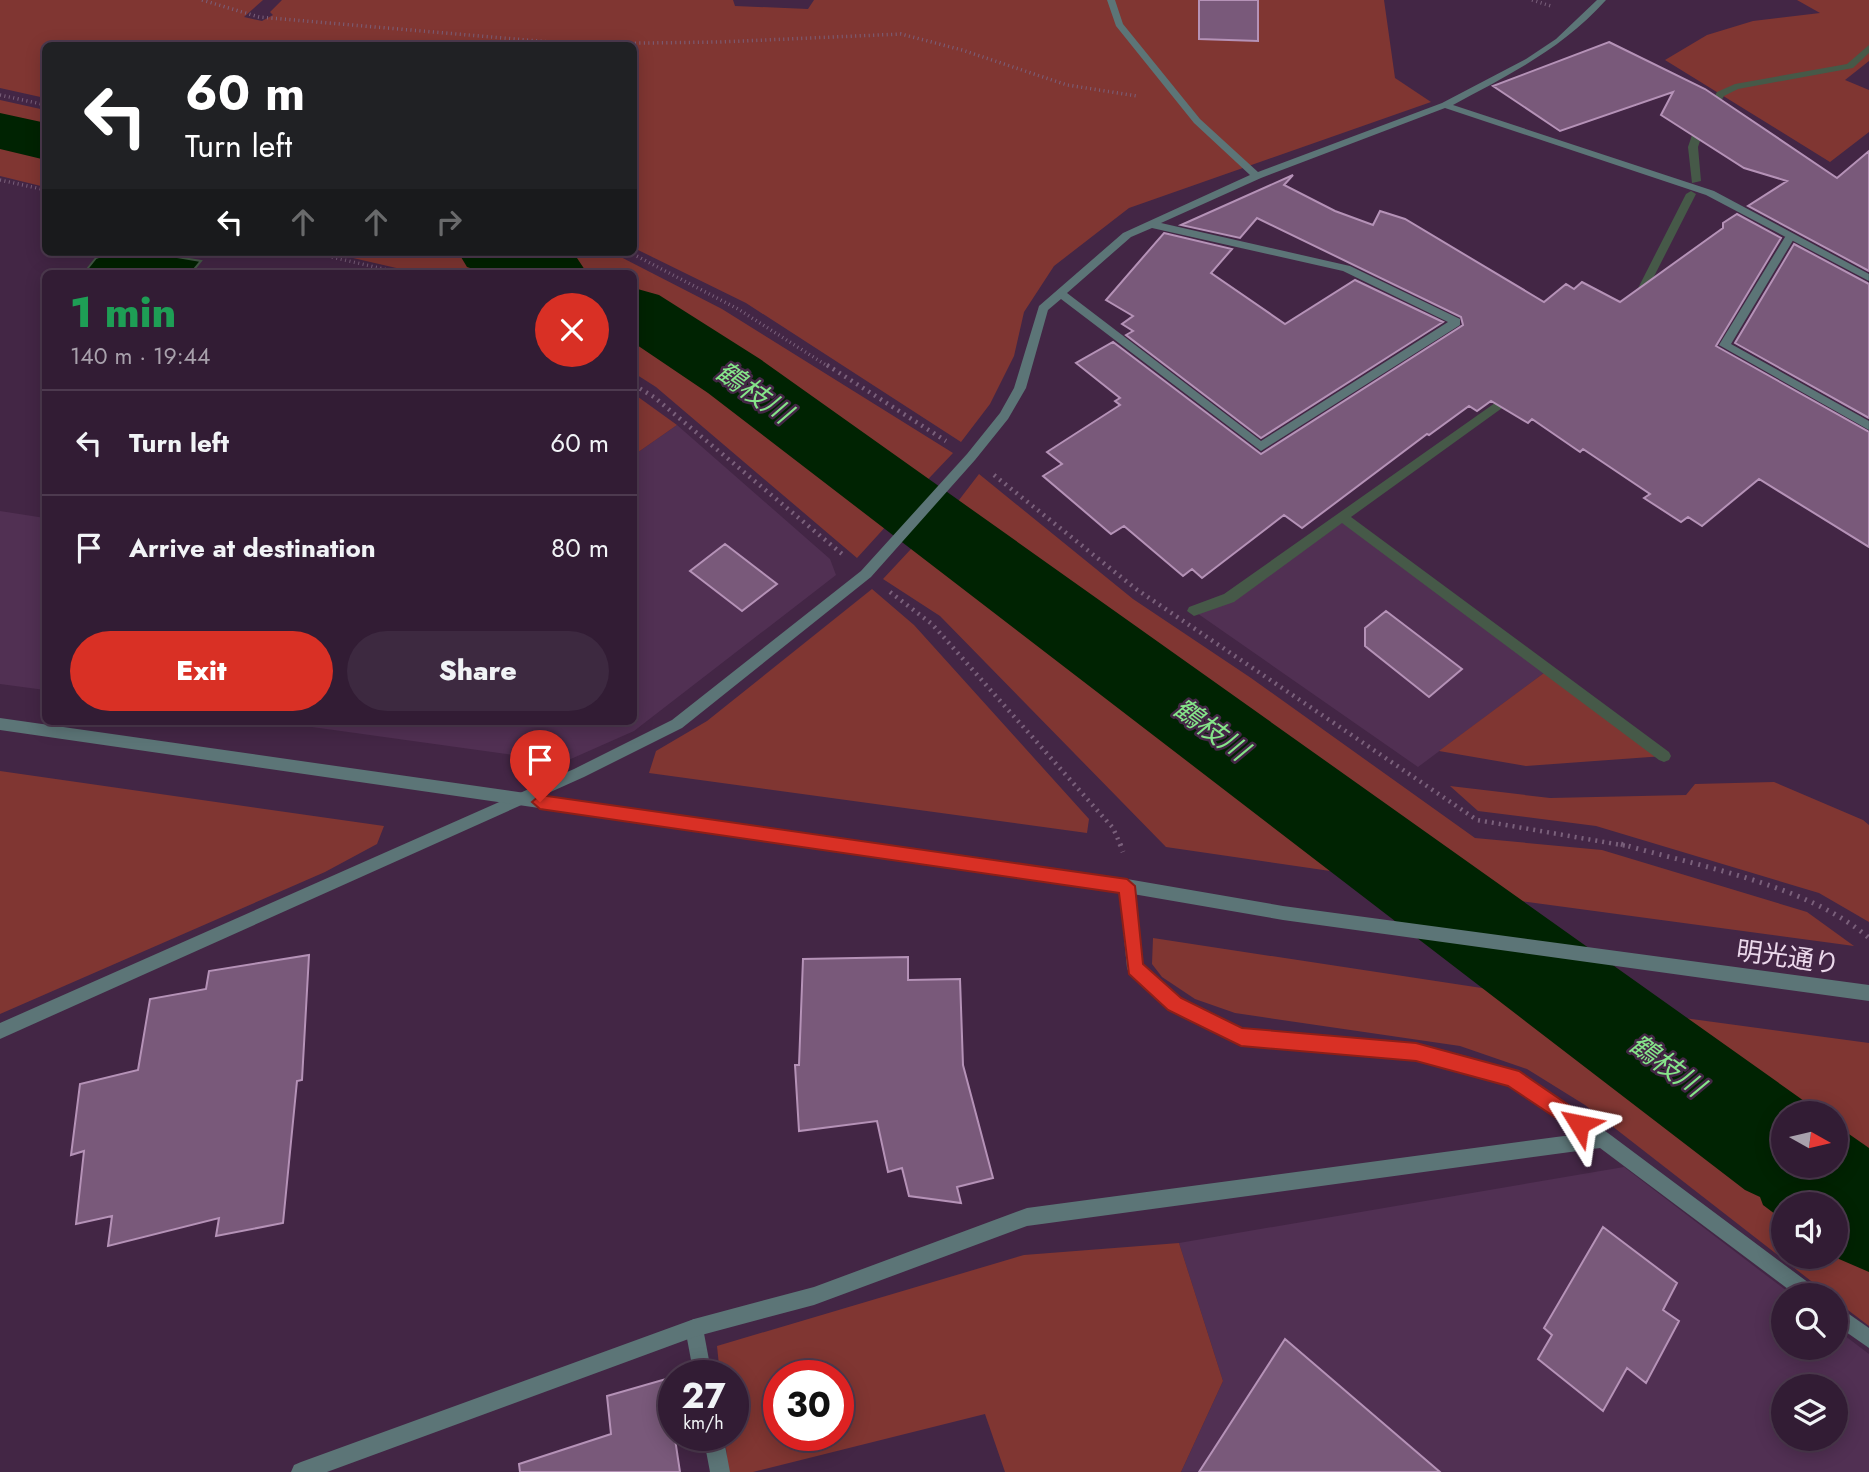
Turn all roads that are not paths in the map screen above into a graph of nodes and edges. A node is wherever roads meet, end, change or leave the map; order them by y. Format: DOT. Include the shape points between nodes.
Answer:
graph roads {
  1 [pos="1111,0"];
  2 [pos="1602,0"];
  3 [pos="1445,105"];
  4 [pos="1257,176"];
  5 [pos="1150,224"];
  6 [pos="1790,237"];
  7 [pos="1869,278"];
  8 [pos="1060,293"];
  9 [pos="1869,426"];
  10 [pos="0,724"];
  11 [pos="516,799"];
  12 [pos="1127,886"];
  13 [pos="1869,993"];
  14 [pos="0,1031"];
  15 [pos="1602,1139"];
  16 [pos="1795,1283"];
  17 [pos="1848,1323"];
  18 [pos="694,1328"];
  19 [pos="1869,1339"];
  20 [pos="700,1360"];
  21 [pos="716,1451"];
  22 [pos="301,1472"];
  23 [pos="720,1472"];
  1 -- 4 [label="street" via="1119,24 1197,121"];
  2 -- 3 [label="street" via="1559,41"];
  3 -- 4 [label="street"];
  3 -- 6 [label="street" via="1710,193"];
  4 -- 5 [label="street"];
  5 -- 8 [label="street" via="1127,235"];
  5 -- 8 [label="street" via="1346,268 1456,322 1261,447"];
  6 -- 7 [label="street"];
  6 -- 9 [label="street" via="1725,345"];
  8 -- 11 [label="street" via="1043,309 1020,388 1003,416 866,574 677,724"];
  10 -- 11 [label="street, 明光通り"];
  11 -- 12 [label="street, 明光通り"];
  11 -- 14 [label="street"];
  12 -- 13 [label="street, 明光通り"];
  12 -- 15 [label="street" via="1135,968 1175,1004 1241,1037 1416,1052 1512,1077"];
  15 -- 16 [label="street"];
  15 -- 18 [label="street" via="1027,1217 814,1297"];
  17 -- 19 [label="street"];
  18 -- 20 [label="street"];
  18 -- 22 [label="street"];
  21 -- 23 [label="street"];
}
